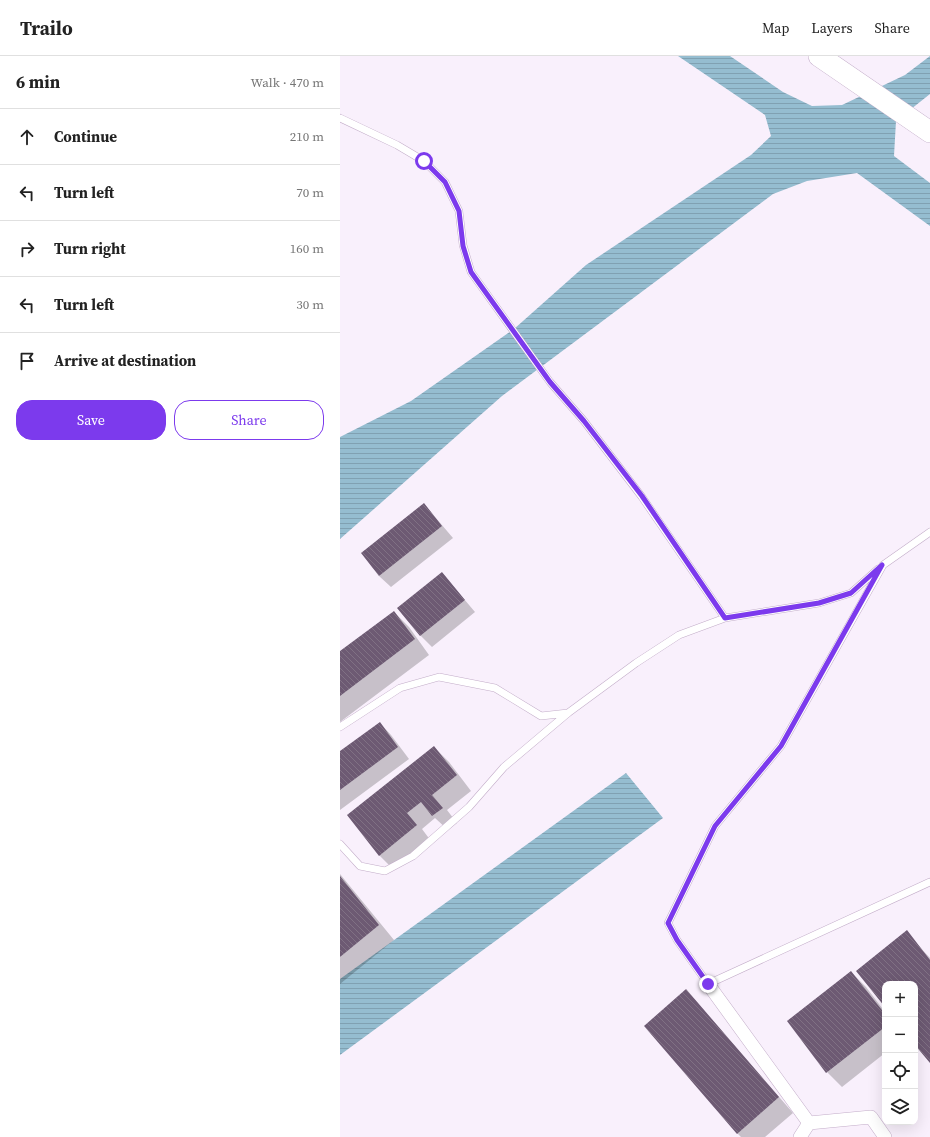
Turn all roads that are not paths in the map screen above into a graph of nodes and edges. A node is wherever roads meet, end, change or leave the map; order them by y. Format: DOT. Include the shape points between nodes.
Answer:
graph roads {
  1 [pos="819,56"];
  2 [pos="340,118"];
  3 [pos="930,132"];
  4 [pos="930,532"];
  5 [pos="882,565"];
  6 [pos="725,618"];
  7 [pos="568,713"];
  8 [pos="340,726"];
  9 [pos="340,844"];
  10 [pos="930,882"];
  11 [pos="708,984"];
  12 [pos="809,1123"];
  13 [pos="800,1137"];
  14 [pos="885,1137"];
  1 -- 3 [label="main road"];
  2 -- 6 [label="lane" via="424,161 445,182 459,211 463,246 471,272 550,382 642,496"];
  4 -- 5 [label="lane"];
  5 -- 6 [label="lane" via="851,593 819,603"];
  5 -- 11 [label="lane" via="781,746 715,826 668,923"];
  6 -- 7 [label="lane" via="679,635"];
  7 -- 8 [label="lane" via="541,716 496,688 439,677 400,688"];
  7 -- 9 [label="lane" via="504,768 469,807 413,856 385,871 360,866"];
  10 -- 11 [label="lane"];
  11 -- 12 [label="street"];
  12 -- 13 [label="street"];
  12 -- 14 [label="street" via="871,1117"];
}
